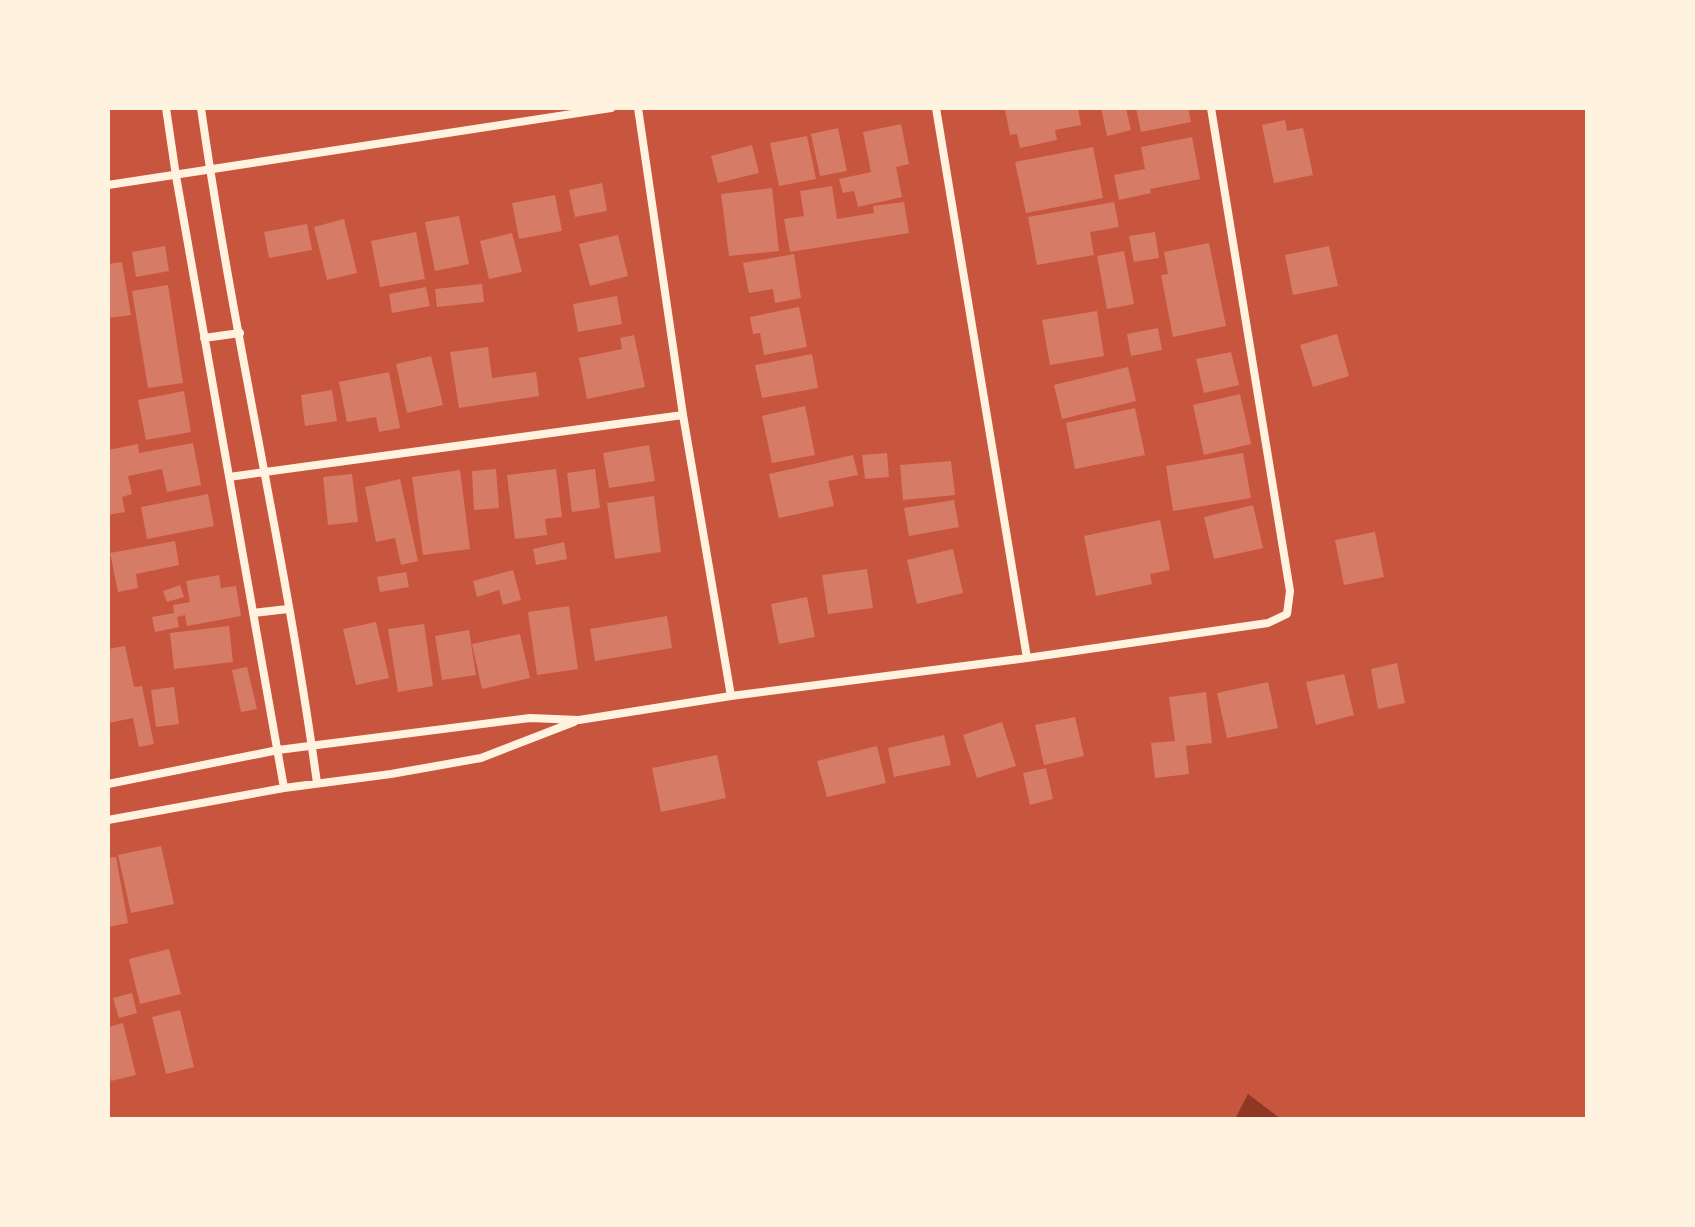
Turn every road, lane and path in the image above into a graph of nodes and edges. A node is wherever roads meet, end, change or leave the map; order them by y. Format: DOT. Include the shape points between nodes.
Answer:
graph roads {
  1 [pos="166,108"];
  2 [pos="201,108"];
  3 [pos="611,108"];
  4 [pos="638,108"];
  5 [pos="936,108"];
  6 [pos="1211,108"];
  7 [pos="210,170"];
  8 [pos="176,176"];
  9 [pos="108,185"];
  10 [pos="240,333"];
  11 [pos="204,338"];
  12 [pos="683,415"];
  13 [pos="265,472"];
  14 [pos="229,477"];
  15 [pos="288,609"];
  16 [pos="253,613"];
  17 [pos="1027,658"];
  18 [pos="731,696"];
  19 [pos="579,720"];
  20 [pos="312,747"];
  21 [pos="278,750"];
  22 [pos="317,783"];
  23 [pos="108,784"];
  24 [pos="284,788"];
  25 [pos="108,820"];
  1 -- 8 [label="street"];
  2 -- 7 [label="street"];
  3 -- 7 [label="street"];
  4 -- 12 [label="street"];
  5 -- 17 [label="street"];
  6 -- 17 [label="street" via="1290,591 1287,614 1268,623"];
  7 -- 8 [label="street"];
  7 -- 10 [label="street"];
  8 -- 9 [label="street"];
  8 -- 11 [label="street"];
  10 -- 11 [label="street"];
  10 -- 13 [label="street"];
  11 -- 14 [label="street"];
  12 -- 13 [label="street"];
  12 -- 18 [label="street"];
  13 -- 14 [label="street"];
  13 -- 15 [label="street"];
  14 -- 16 [label="street"];
  15 -- 16 [label="street"];
  15 -- 20 [label="street"];
  16 -- 21 [label="street"];
  17 -- 18 [label="street"];
  18 -- 19 [label="street"];
  19 -- 20 [label="street" via="530,718"];
  19 -- 22 [label="street" via="481,758"];
  20 -- 21 [label="street"];
  20 -- 22 [label="street"];
  21 -- 23 [label="street"];
  21 -- 24 [label="street"];
  22 -- 24 [label="street"];
  24 -- 25 [label="street"];
}
